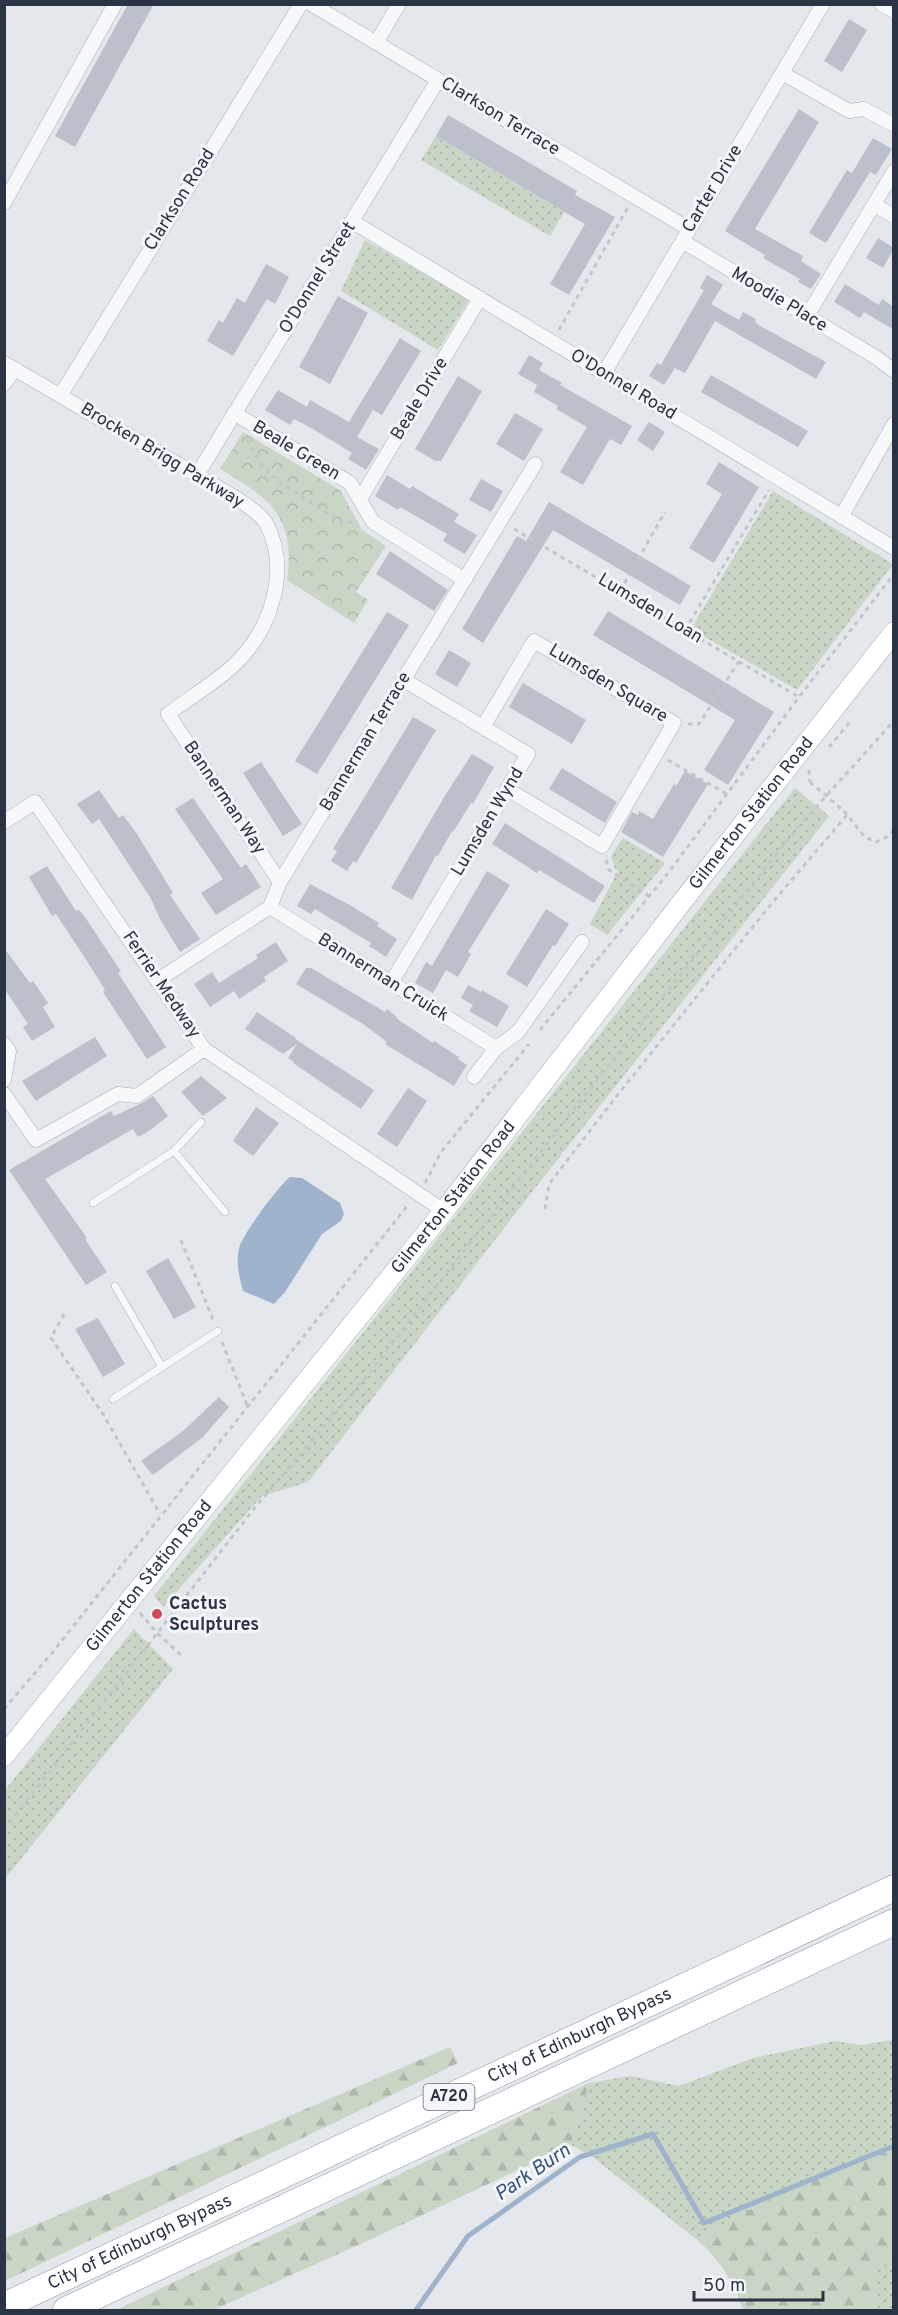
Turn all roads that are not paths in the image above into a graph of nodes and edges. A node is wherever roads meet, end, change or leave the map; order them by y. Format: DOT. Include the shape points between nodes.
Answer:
graph roads {
  1 [pos="115,4"];
  2 [pos="301,4"];
  3 [pos="311,4"];
  4 [pos="399,4"];
  5 [pos="823,4"];
  6 [pos="881,4"];
  7 [pos="894,11"];
  8 [pos="376,43"];
  9 [pos="782,73"];
  10 [pos="438,80"];
  11 [pos="894,125"];
  12 [pos="894,171"];
  13 [pos="4,203"];
  14 [pos="873,205"];
  15 [pos="894,216"];
  16 [pos="353,222"];
  17 [pos="686,235"];
  18 [pos="480,298"];
  19 [pos="807,316"];
  20 [pos="10,366"];
  21 [pos="894,371"];
  22 [pos="604,373"];
  23 [pos="4,384"];
  24 [pos="60,396"];
  25 [pos="234,414"];
  26 [pos="894,424"];
  27 [pos="535,464"];
  28 [pos="197,475"];
  29 [pos="360,499"];
  30 [pos="841,517"];
  31 [pos="894,548"];
  32 [pos="465,580"];
  33 [pos="894,632"];
  34 [pos="404,680"];
  35 [pos="168,714"];
  36 [pos="483,727"];
  37 [pos="507,789"];
  38 [pos="4,822"];
  39 [pos="280,882"];
  40 [pos="270,907"];
  41 [pos="582,942"];
  42 [pos="158,980"];
  43 [pos="391,983"];
  44 [pos="4,1044"];
  45 [pos="496,1048"];
  46 [pos="204,1049"];
  47 [pos="474,1077"];
  48 [pos="4,1080"];
  49 [pos="4,1094"];
  50 [pos="201,1122"];
  51 [pos="174,1150"];
  52 [pos="93,1203"];
  53 [pos="444,1211"];
  54 [pos="225,1212"];
  55 [pos="115,1286"];
  56 [pos="218,1331"];
  57 [pos="162,1367"];
  58 [pos="113,1399"];
  59 [pos="4,1756"];
  60 [pos="894,1888"];
  61 [pos="894,1922"];
  62 [pos="4,2306"];
  63 [pos="66,2310"];
  1 -- 13 [label="street"];
  2 -- 24 [label="street, Clarkson Road"];
  3 -- 8 [label="street, Clarkson Terrace"];
  4 -- 8 [label="street"];
  5 -- 9 [label="street, Carter Drive"];
  6 -- 7 [label="street"];
  8 -- 10 [label="street, Clarkson Terrace"];
  9 -- 11 [label="street" via="849,111 864,109"];
  9 -- 17 [label="street, Carter Drive"];
  10 -- 16 [label="street, O'Donnel Street"];
  10 -- 17 [label="street, Clarkson Terrace" via="634,196"];
  12 -- 14 [label="street"];
  14 -- 15 [label="street"];
  14 -- 19 [label="street"];
  16 -- 18 [label="street, O'Donnel Road"];
  16 -- 25 [label="street, O'Donnel Street"];
  17 -- 19 [label="street, Moodie Place"];
  17 -- 22 [label="street, Carter Drive"];
  18 -- 22 [label="street, O'Donnel Road"];
  18 -- 29 [label="street, Beale Drive"];
  19 -- 21 [label="street, Moodie Place"];
  20 -- 23 [label="street"];
  20 -- 24 [label="street, Brocken Brigg Parkway"];
  22 -- 30 [label="street, O'Donnel Road"];
  24 -- 28 [label="street, Brocken Brigg Parkway"];
  25 -- 28 [label="street, O'Donnel Street"];
  25 -- 29 [label="street, Beale Green" via="350,483"];
  26 -- 30 [label="street"];
  27 -- 32 [label="street, Bannerman Terrace"];
  28 -- 35 [label="street, Brocken Brigg Parkway" via="238,499 265,521 276,549 278,578 268,615 253,644 234,666"];
  29 -- 32 [label="street, Beale Green" via="373,522"];
  30 -- 31 [label="street, O'Donnel Road"];
  32 -- 34 [label="street, Bannerman Terrace"];
  33 -- 53 [label="street, Gilmerton Station Road"];
  34 -- 36 [label="street, Lumsden Wynd"];
  34 -- 39 [label="street, Bannerman Terrace"];
  35 -- 39 [label="street, Bannerman Way"];
  36 -- 37 [label="street, Lumsden Wynd" via="528,754"];
  36 -- 37 [label="street, Lumsden Square" via="534,640 674,723 602,846"];
  37 -- 43 [label="street, Lumsden Wynd"];
  38 -- 42 [label="street, Ferrier Medway" via="35,802"];
  39 -- 40 [label="street, Bannerman Terrace"];
  40 -- 42 [label="street"];
  40 -- 43 [label="street, Bannerman Cruick"];
  41 -- 45 [label="street" via="518,1032"];
  42 -- 46 [label="street, Ferrier Medway"];
  43 -- 45 [label="street, Bannerman Cruick"];
  44 -- 48 [label="street" via="9,1051"];
  45 -- 47 [label="street"];
  46 -- 49 [label="street" via="137,1096 118,1094 36,1140"];
  46 -- 53 [label="street, Ferrier Medway"];
  50 -- 51 [label="lane"];
  51 -- 52 [label="lane"];
  51 -- 54 [label="lane"];
  53 -- 59 [label="street, Gilmerton Station Road"];
  55 -- 57 [label="lane"];
  56 -- 57 [label="lane"];
  57 -- 58 [label="lane"];
  60 -- 62 [label="highway, City of Edinburgh Bypass / A720"];
  61 -- 63 [label="highway, City of Edinburgh Bypass / A720"];
}
